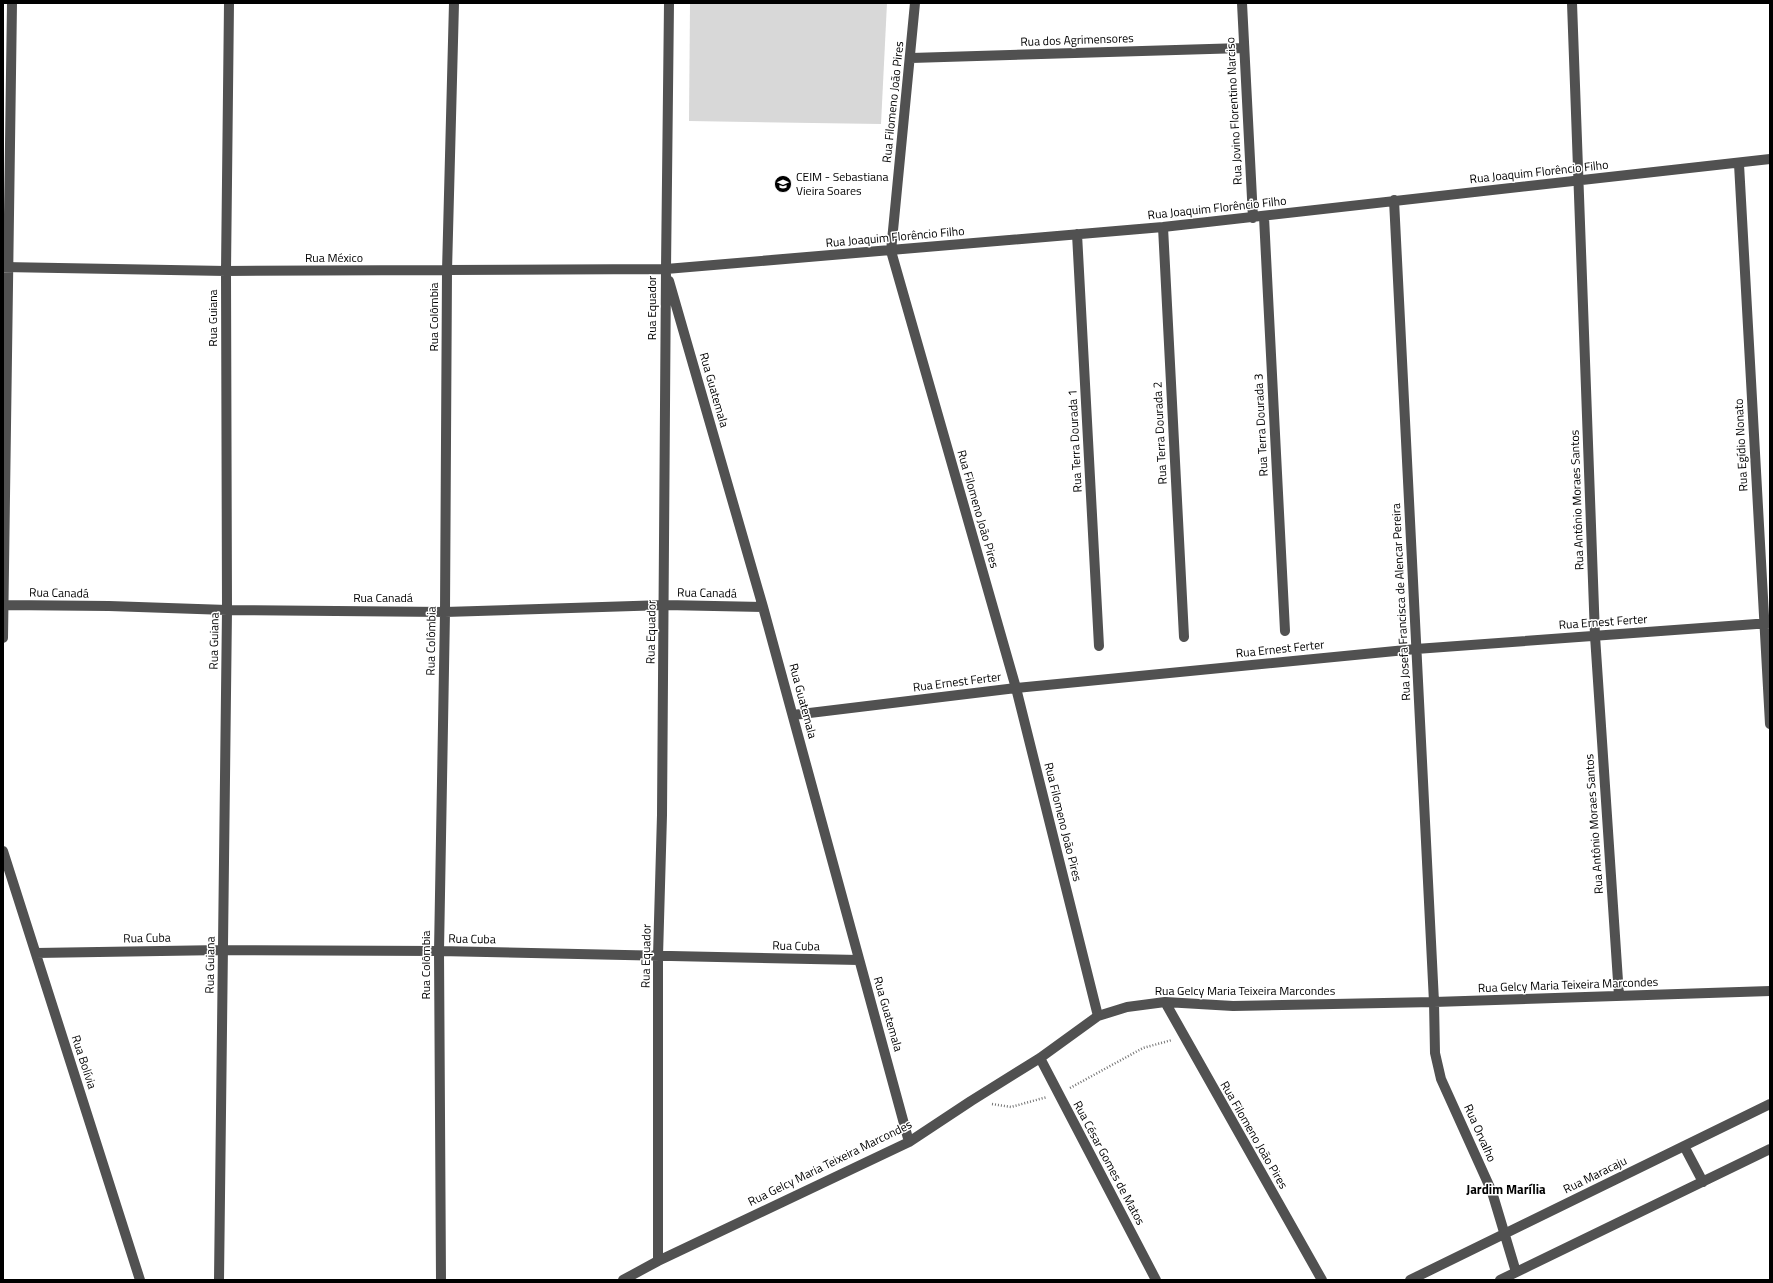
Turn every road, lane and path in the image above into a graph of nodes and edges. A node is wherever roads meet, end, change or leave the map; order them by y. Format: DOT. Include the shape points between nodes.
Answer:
graph roads {
  1 [pos="12,3"];
  2 [pos="229,3"];
  3 [pos="454,3"];
  4 [pos="669,3"];
  5 [pos="915,3"];
  6 [pos="1242,3"];
  7 [pos="1572,3"];
  8 [pos="1243,48"];
  9 [pos="911,58"];
  10 [pos="1770,159"];
  11 [pos="1739,164"];
  12 [pos="1578,182"];
  13 [pos="1394,200"];
  14 [pos="1264,217"];
  15 [pos="1253,218"];
  16 [pos="1163,227"];
  17 [pos="1077,234"];
  18 [pos="891,251"];
  19 [pos="6,267"];
  20 [pos="666,269"];
  21 [pos="226,271"];
  22 [pos="447,271"];
  23 [pos="4,605"];
  24 [pos="664,605"];
  25 [pos="763,607"];
  26 [pos="227,610"];
  27 [pos="445,612"];
  28 [pos="1767,623"];
  29 [pos="1284,631"];
  30 [pos="1595,636"];
  31 [pos="1184,637"];
  32 [pos="3,638"];
  33 [pos="1099,646"];
  34 [pos="1416,649"];
  35 [pos="1016,688"];
  36 [pos="793,715"];
  37 [pos="1770,724"];
  38 [pos="3,852"];
  39 [pos="223,950"];
  40 [pos="439,951"];
  41 [pos="36,953"];
  42 [pos="658,956"];
  43 [pos="859,960"];
  44 [pos="1770,991"];
  45 [pos="1619,996"];
  46 [pos="1164,1002"];
  47 [pos="1434,1002"];
  48 [pos="1098,1016"];
  49 [pos="1184,1036"];
  50 [pos="1040,1058"];
  51 [pos="1059,1094"];
  52 [pos="971,1101"];
  53 [pos="1770,1104"];
  54 [pos="909,1142"];
  55 [pos="1684,1146"];
  56 [pos="1770,1149"];
  57 [pos="1703,1182"];
  58 [pos="1505,1234"];
  59 [pos="658,1261"];
  60 [pos="1516,1272"];
  61 [pos="140,1280"];
  62 [pos="219,1280"];
  63 [pos="441,1280"];
  64 [pos="624,1280"];
  65 [pos="1156,1280"];
  66 [pos="1322,1280"];
  67 [pos="1410,1280"];
  68 [pos="1500,1280"];
  1 -- 19 [label="street"];
  2 -- 21 [label="street, Rua Guiana"];
  3 -- 22 [label="street, Rua Colômbia"];
  4 -- 20 [label="street, Rua Equador"];
  5 -- 9 [label="street, Rua Filomeno João Pires"];
  6 -- 8 [label="street, Rua Jovino Florentino Narciso"];
  7 -- 12 [label="street, Rua Antônio Moraes Santos"];
  8 -- 9 [label="street, Rua dos Agrimensores"];
  8 -- 15 [label="street, Rua Jovino Florentino Narciso"];
  9 -- 18 [label="street, Rua Filomeno João Pires"];
  10 -- 11 [label="street, Rua Joaquim Florêncio Filho"];
  11 -- 12 [label="street, Rua Joaquim Florêncio Filho"];
  11 -- 28 [label="street, Rua Egídio Nonato"];
  12 -- 13 [label="street, Rua Joaquim Florêncio Filho"];
  12 -- 30 [label="street, Rua Antônio Moraes Santos"];
  13 -- 14 [label="street, Rua Joaquim Florêncio Filho"];
  13 -- 34 [label="street, Rua Josefa Francisca de Alencar Pereira"];
  14 -- 15 [label="street, Rua Joaquim Florêncio Filho"];
  14 -- 29 [label="street, Rua Terra Dourada 3"];
  15 -- 16 [label="street, Rua Joaquim Florêncio Filho"];
  16 -- 17 [label="street, Rua Joaquim Florêncio Filho"];
  16 -- 31 [label="street, Rua Terra Dourada 2"];
  17 -- 18 [label="street, Rua Joaquim Florêncio Filho"];
  17 -- 33 [label="street, Rua Terra Dourada 1"];
  18 -- 20 [label="street, Rua Joaquim Florêncio Filho"];
  18 -- 35 [label="street, Rua Filomeno João Pires"];
  19 -- 21 [label="street, Rua México"];
  19 -- 23 [label="street"];
  20 -- 22 [label="street, Rua México"];
  20 -- 24 [label="street, Rua Equador"];
  20 -- 25 [label="street, Rua Guatemala"];
  21 -- 22 [label="street, Rua México"];
  21 -- 26 [label="street, Rua Guiana"];
  22 -- 27 [label="street, Rua Colômbia"];
  23 -- 26 [label="street, Rua Canadá"];
  23 -- 32 [label="street"];
  24 -- 25 [label="street, Rua Canadá"];
  24 -- 27 [label="street, Rua Canadá"];
  24 -- 42 [label="street, Rua Equador"];
  25 -- 36 [label="street, Rua Guatemala"];
  26 -- 27 [label="street, Rua Canadá"];
  26 -- 39 [label="street, Rua Guiana"];
  27 -- 40 [label="street, Rua Colômbia"];
  28 -- 30 [label="street, Rua Ernest Ferter"];
  28 -- 37 [label="street, Rua Egídio Nonato"];
  30 -- 34 [label="street, Rua Ernest Ferter"];
  30 -- 45 [label="street, Rua Antônio Moraes Santos"];
  34 -- 35 [label="street, Rua Ernest Ferter"];
  34 -- 47 [label="street, Rua Josefa Francisca de Alencar Pereira"];
  35 -- 36 [label="street, Rua Ernest Ferter"];
  35 -- 48 [label="street, Rua Filomeno João Pires"];
  36 -- 43 [label="street, Rua Guatemala"];
  38 -- 41 [label="street, Rua Bolívia"];
  39 -- 40 [label="street, Rua Cuba"];
  39 -- 41 [label="street, Rua Cuba"];
  39 -- 62 [label="street, Rua Guiana"];
  40 -- 42 [label="street, Rua Cuba"];
  40 -- 63 [label="street, Rua Colômbia"];
  41 -- 61 [label="street, Rua Bolívia"];
  42 -- 43 [label="street, Rua Cuba"];
  42 -- 59 [label="street, Rua Equador"];
  43 -- 54 [label="street, Rua Guatemala"];
  44 -- 45 [label="street, Rua Gelcy Maria Teixeira Marcondes"];
  45 -- 47 [label="street, Rua Gelcy Maria Teixeira Marcondes"];
  46 -- 47 [label="street, Rua Gelcy Maria Teixeira Marcondes" via="1233,1006"];
  46 -- 48 [label="street, Rua Gelcy Maria Teixeira Marcondes" via="1127,1007"];
  46 -- 49 [label="street, Rua Filomeno João Pires"];
  47 -- 58 [label="street, Rua Orvalho" via="1435,1053 1441,1079 1492,1192"];
  48 -- 50 [label="street, Rua Gelcy Maria Teixeira Marcondes"];
  49 -- 51 [label="path" via="1143,1048"];
  49 -- 66 [label="street, Rua Filomeno João Pires"];
  50 -- 51 [label="street, Rua César Gomes de Matos"];
  50 -- 52 [label="street, Rua Gelcy Maria Teixeira Marcondes"];
  51 -- 52 [label="path" via="1011,1107"];
  51 -- 65 [label="street, Rua César Gomes de Matos"];
  52 -- 54 [label="street, Rua Gelcy Maria Teixeira Marcondes"];
  53 -- 55 [label="street, Rua Maracaju"];
  54 -- 59 [label="street, Rua Gelcy Maria Teixeira Marcondes"];
  55 -- 57 [label="street"];
  55 -- 58 [label="street, Rua Maracaju"];
  56 -- 57 [label="street"];
  57 -- 60 [label="street"];
  58 -- 60 [label="street, Rua Orvalho"];
  58 -- 67 [label="street, Rua Maracaju"];
  59 -- 64 [label="street, Rua Gelcy Maria Teixeira Marcondes"];
  60 -- 68 [label="street"];
}
